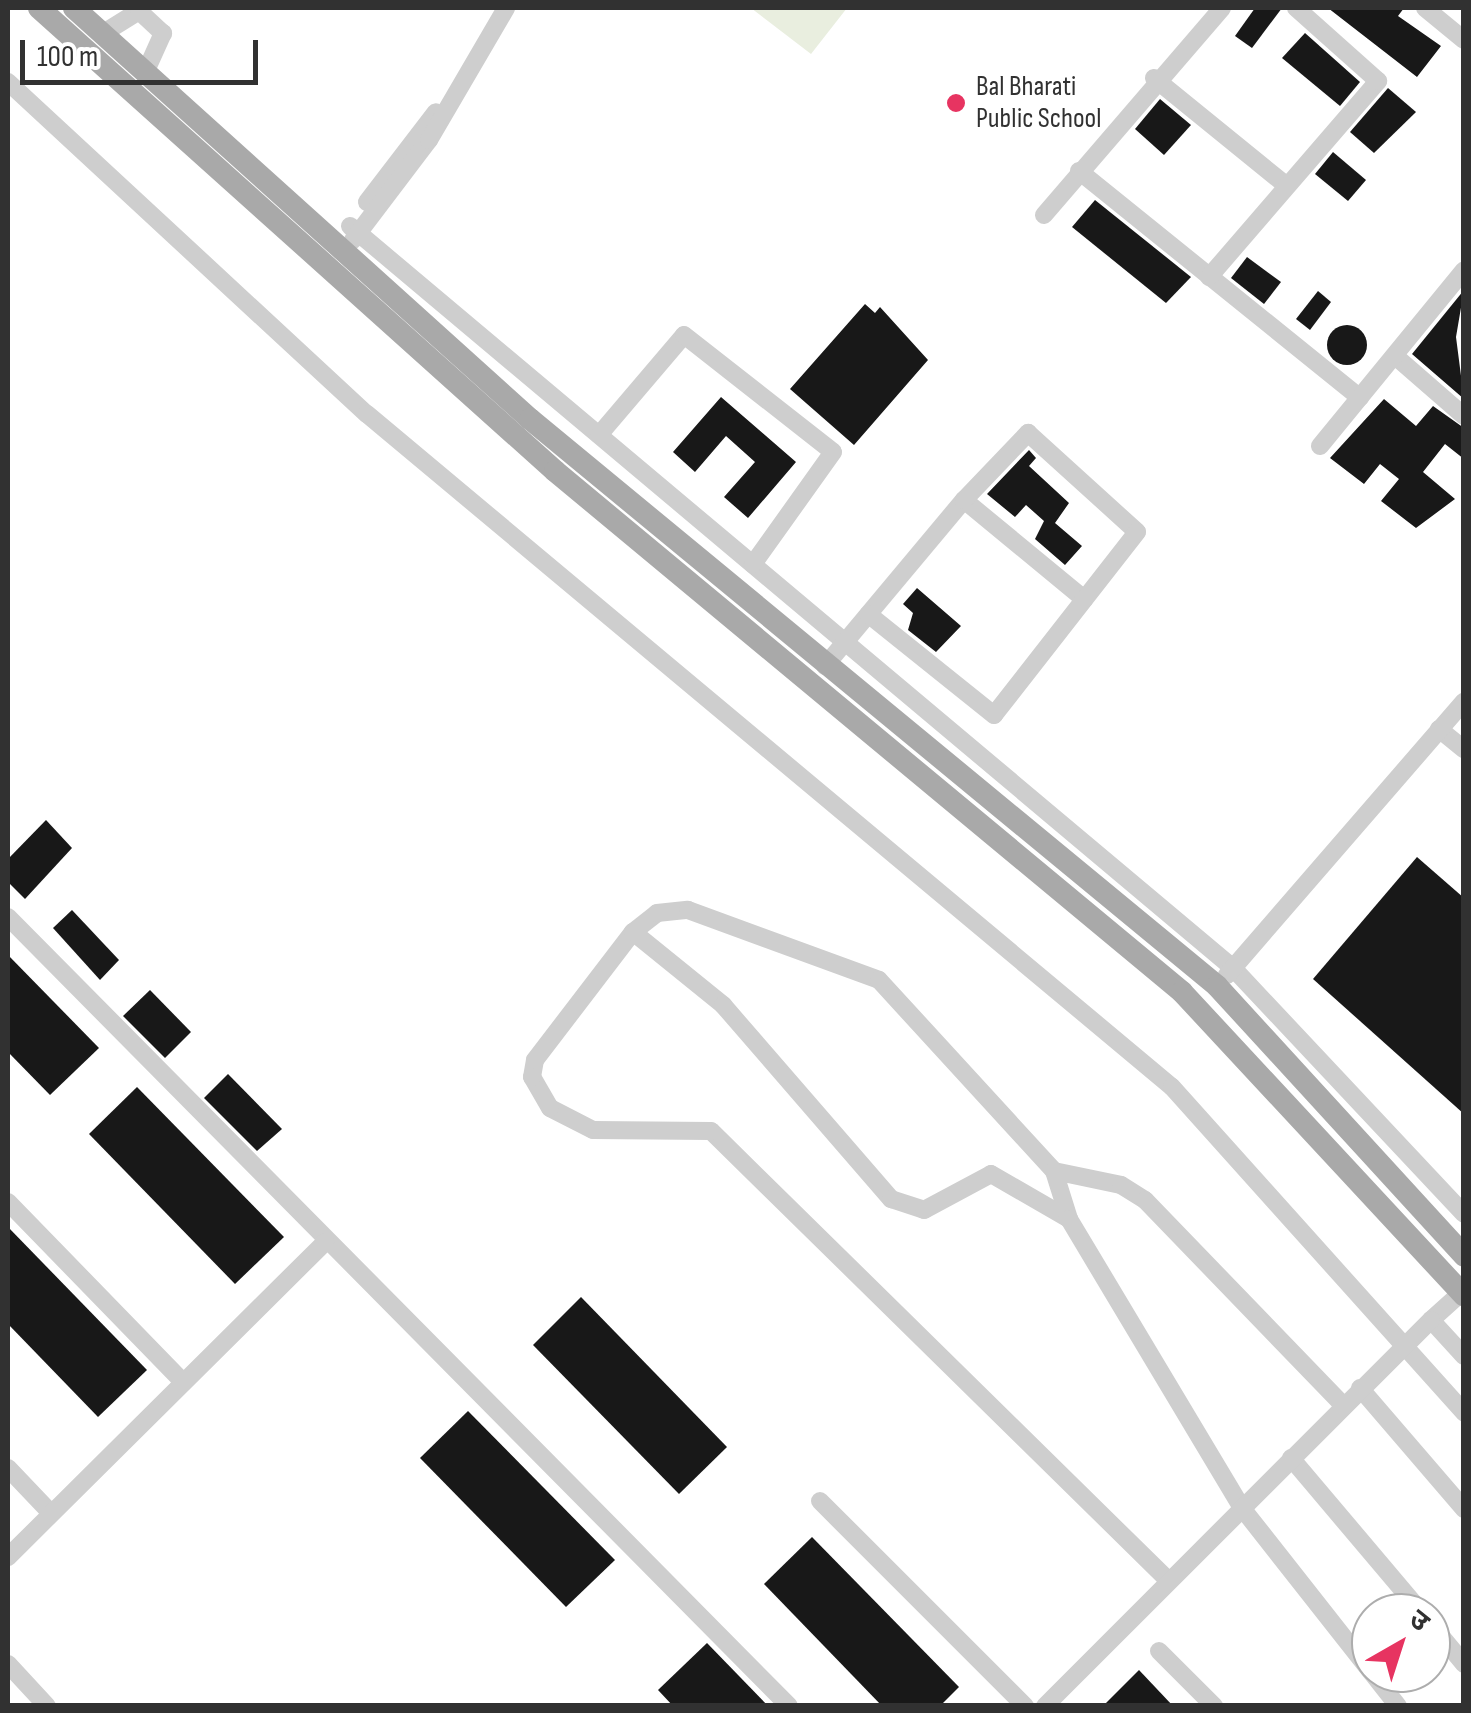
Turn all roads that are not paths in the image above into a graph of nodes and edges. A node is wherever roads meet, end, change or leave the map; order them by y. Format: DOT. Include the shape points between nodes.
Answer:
graph roads {
  1 [pos="39,8"];
  2 [pos="506,8"];
  3 [pos="1222,8"];
  4 [pos="1425,8"];
  5 [pos="1309,11"];
  6 [pos="89,17"];
  7 [pos="1464,40"];
  8 [pos="145,73"];
  9 [pos="1154,78"];
  10 [pos="8,82"];
  11 [pos="1079,171"];
  12 [pos="1287,186"];
  13 [pos="1044,215"];
  14 [pos="347,239"];
  15 [pos="324,270"];
  16 [pos="1464,270"];
  17 [pos="1209,277"];
  18 [pos="1395,356"];
  19 [pos="1360,398"];
  20 [pos="1464,416"];
  21 [pos="599,435"];
  22 [pos="1320,446"];
  23 [pos="964,500"];
  24 [pos="753,564"];
  25 [pos="1084,599"];
  26 [pos="868,614"];
  27 [pos="845,641"];
  28 [pos="824,666"];
  29 [pos="1464,701"];
  30 [pos="1440,729"];
  31 [pos="1464,749"];
  32 [pos="8,918"];
  33 [pos="633,932"];
  34 [pos="1233,968"];
  35 [pos="1217,986"];
  36 [pos="1054,1171"];
  37 [pos="8,1202"];
  38 [pos="1464,1214"];
  39 [pos="1068,1220"];
  40 [pos="325,1242"];
  41 [pos="1464,1256"];
  42 [pos="1462,1294"];
  43 [pos="1431,1320"];
  44 [pos="1402,1348"];
  45 [pos="1464,1356"];
  46 [pos="182,1381"];
  47 [pos="1360,1388"];
  48 [pos="1343,1405"];
  49 [pos="1464,1413"];
  50 [pos="1291,1458"];
  51 [pos="8,1468"];
  52 [pos="820,1501"];
  53 [pos="1242,1508"];
  54 [pos="1464,1509"];
  55 [pos="49,1511"];
  56 [pos="8,1556"];
  57 [pos="1169,1580"];
  58 [pos="1405,1593"];
  59 [pos="1351,1647"];
  60 [pos="1159,1652"];
  61 [pos="8,1664"];
  62 [pos="47,1706"];
  63 [pos="789,1706"];
  64 [pos="1025,1706"];
  65 [pos="1045,1706"];
  66 [pos="1214,1706"];
  1 -- 15 [label="main road"];
  2 -- 14 [label="street"];
  3 -- 9 [label="street"];
  4 -- 7 [label="street"];
  5 -- 12 [label="street" via="1380,77"];
  6 -- 8 [label="main road"];
  6 -- 8 [label="street" via="138,11 162,33"];
  8 -- 14 [label="main road"];
  9 -- 11 [label="street"];
  9 -- 12 [label="street"];
  10 -- 44 [label="street" via="367,414 1172,1088"];
  11 -- 13 [label="street"];
  11 -- 17 [label="street"];
  12 -- 17 [label="street"];
  14 -- 15 [label="street"];
  14 -- 21 [label="street"];
  14 -- 28 [label="main road"];
  15 -- 42 [label="main road" via="1182,992"];
  16 -- 18 [label="street"];
  17 -- 19 [label="street"];
  18 -- 19 [label="street"];
  18 -- 20 [label="street"];
  19 -- 22 [label="street"];
  21 -- 24 [label="street"];
  21 -- 24 [label="street" via="684,335 833,452"];
  23 -- 25 [label="street"];
  23 -- 25 [label="street" via="1024,434 1038,436 1137,532"];
  23 -- 26 [label="street"];
  24 -- 27 [label="street"];
  25 -- 26 [label="street" via="990,716"];
  26 -- 27 [label="street"];
  27 -- 28 [label="street"];
  27 -- 34 [label="street"];
  28 -- 35 [label="main road"];
  29 -- 30 [label="street"];
  30 -- 31 [label="street"];
  30 -- 34 [label="street"];
  32 -- 40 [label="street"];
  33 -- 36 [label="street" via="674,908 851,962 879,980"];
  33 -- 39 [label="street" via="724,1005 891,1199 924,1210 991,1174"];
  33 -- 57 [label="street" via="535,1060 532,1076 550,1108 593,1130 711,1131"];
  34 -- 35 [label="street"];
  34 -- 38 [label="street"];
  35 -- 41 [label="main road"];
  36 -- 39 [label="street"];
  36 -- 48 [label="street" via="1121,1185 1145,1200"];
  37 -- 46 [label="street"];
  39 -- 53 [label="street"];
  40 -- 46 [label="street"];
  40 -- 63 [label="street"];
  42 -- 43 [label="street"];
  43 -- 44 [label="street"];
  43 -- 45 [label="street"];
  44 -- 47 [label="street"];
  44 -- 49 [label="street"];
  46 -- 55 [label="street"];
  47 -- 48 [label="street"];
  47 -- 54 [label="street"];
  48 -- 50 [label="street"];
  50 -- 53 [label="street"];
  50 -- 58 [label="street"];
  51 -- 55 [label="street"];
  52 -- 64 [label="street"];
  53 -- 57 [label="street"];
  53 -- 59 [label="street"];
  55 -- 56 [label="street"];
  57 -- 65 [label="street"];
  60 -- 66 [label="street"];
  61 -- 62 [label="street"];
}
